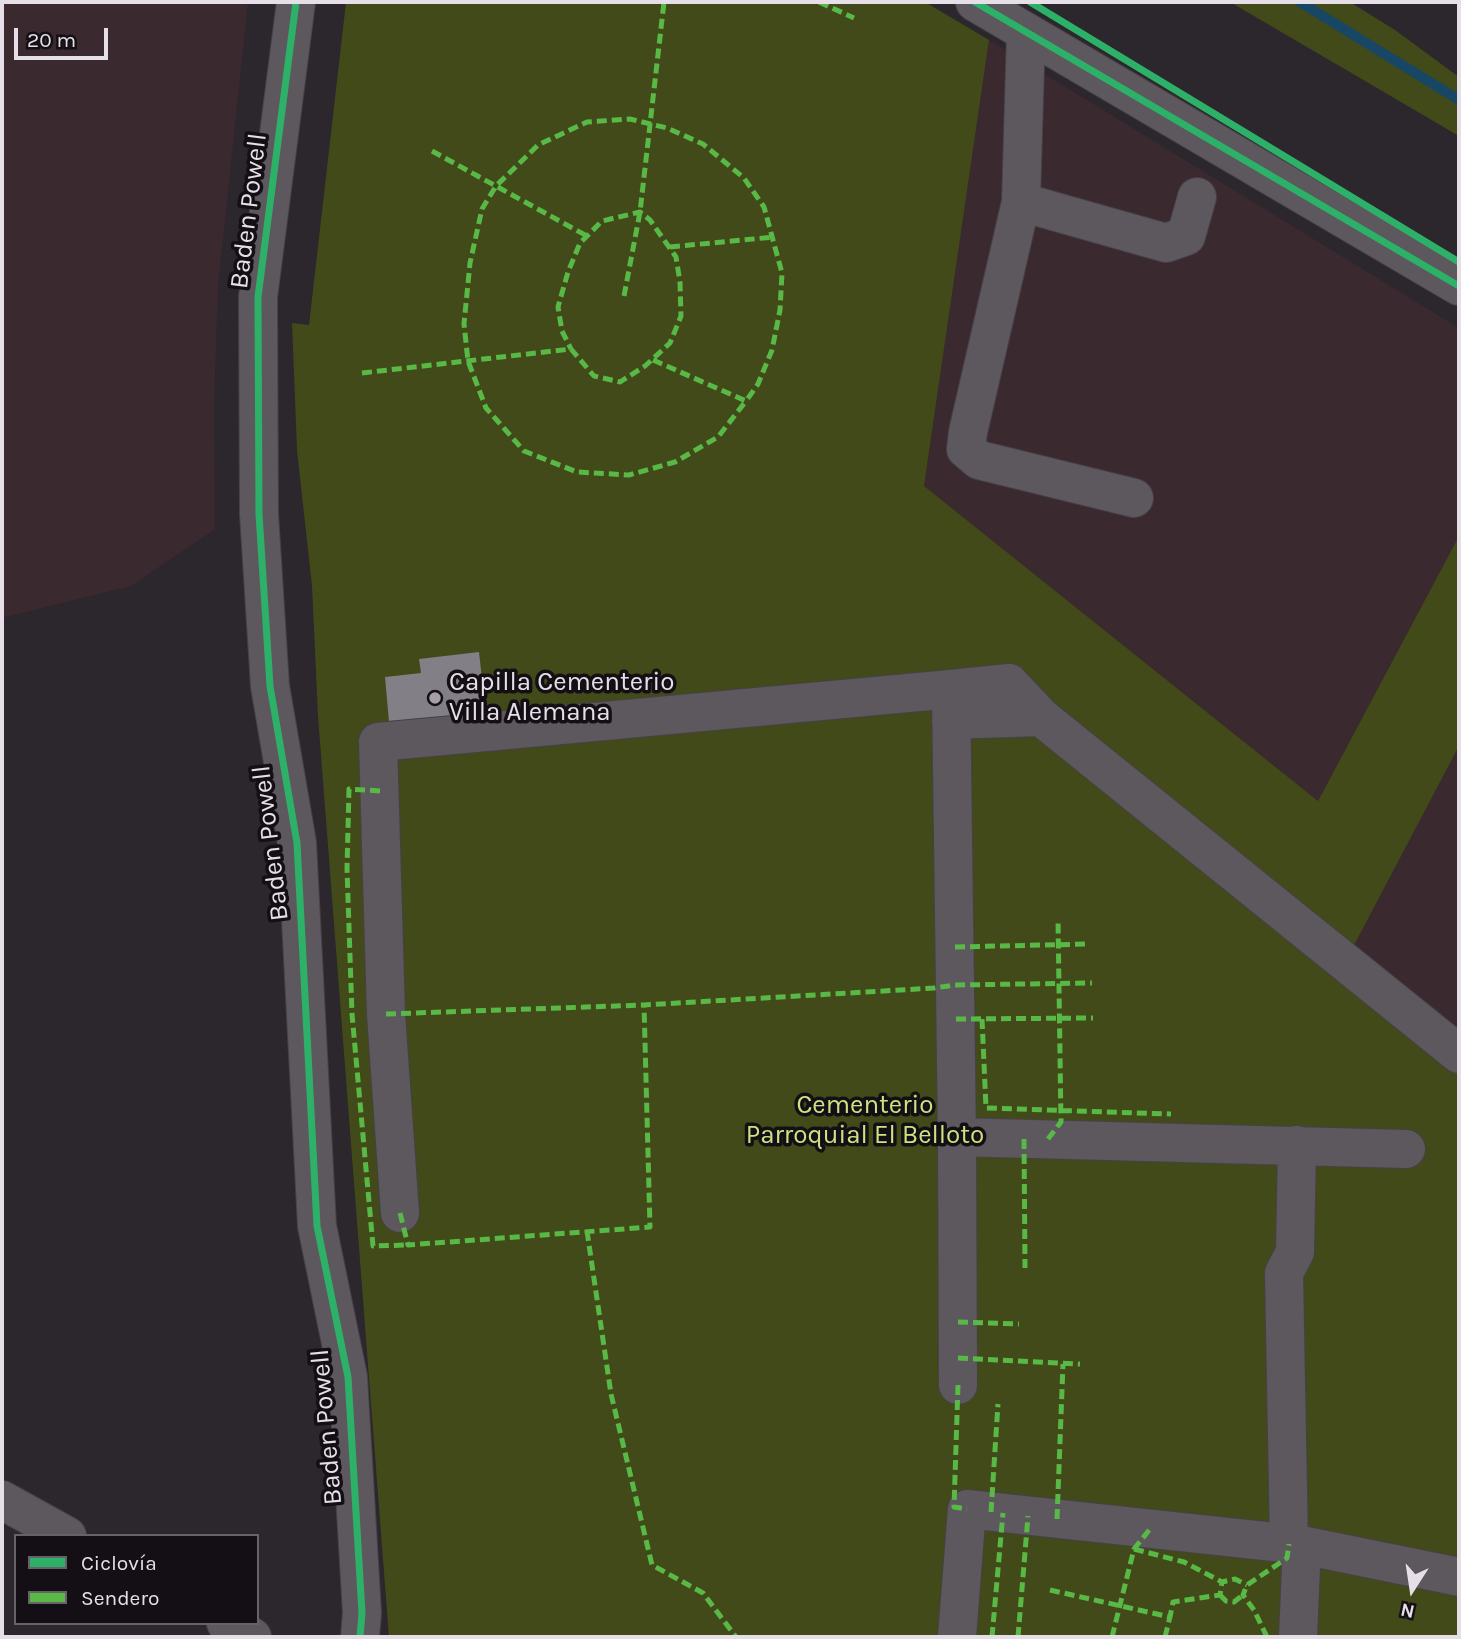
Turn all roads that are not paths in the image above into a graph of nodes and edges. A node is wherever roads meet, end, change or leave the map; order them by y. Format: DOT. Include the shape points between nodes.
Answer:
graph roads {
  1 [pos="296,2"];
  2 [pos="975,2"];
  3 [pos="1026,32"];
  4 [pos="1197,197"];
  5 [pos="1021,202"];
  6 [pos="1459,286"];
  7 [pos="1134,498"];
  8 [pos="951,704"];
  9 [pos="1459,1054"];
  10 [pos="957,1138"];
  11 [pos="1297,1145"];
  12 [pos="1406,1149"];
  13 [pos="400,1213"];
  14 [pos="958,1385"];
  15 [pos="2,1500"];
  16 [pos="63,1534"];
  17 [pos="1295,1545"];
  18 [pos="1459,1577"];
  19 [pos="230,1625"];
  20 [pos="252,1637"];
  21 [pos="360,1637"];
  22 [pos="957,1637"];
  23 [pos="1298,1637"];
  1 -- 21 [label="street, Baden Powell" via="258,297 259,514 270,685 296,842 317,1226 348,1377"];
  2 -- 3 [label="street"];
  3 -- 5 [label="street"];
  3 -- 6 [label="street"];
  4 -- 5 [label="street" via="1186,236 1166,243"];
  5 -- 7 [label="street" via="966,449 979,460"];
  8 -- 9 [label="street" via="1009,683 1041,717"];
  8 -- 10 [label="street"];
  8 -- 13 [label="street" via="378,742 386,1014"];
  10 -- 11 [label="street"];
  10 -- 14 [label="street"];
  11 -- 12 [label="street"];
  11 -- 17 [label="street" via="1295,1252 1284,1273"];
  15 -- 16 [label="street"];
  17 -- 18 [label="street"];
  17 -- 22 [label="street" via="967,1509"];
  17 -- 23 [label="street"];
  19 -- 20 [label="street"];
}
